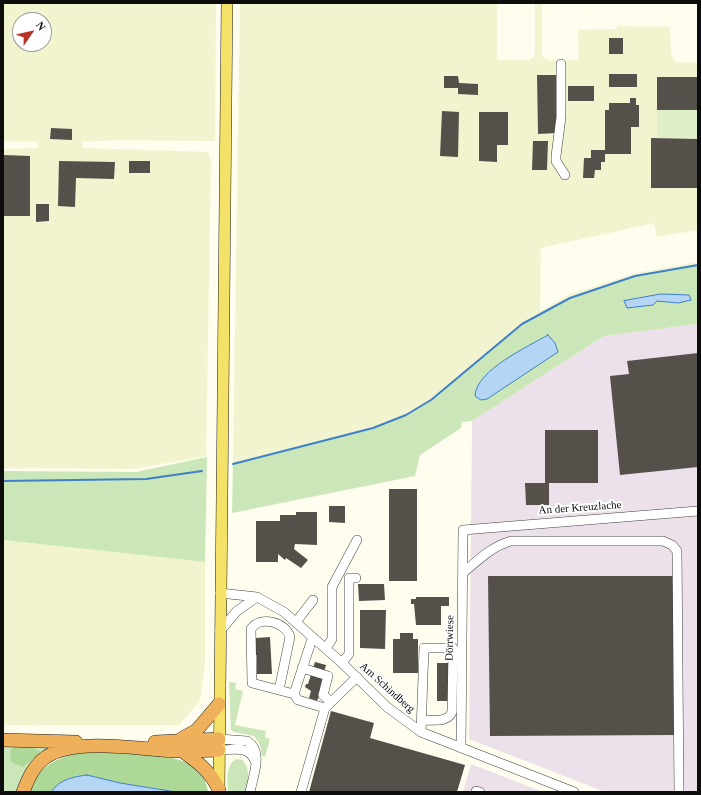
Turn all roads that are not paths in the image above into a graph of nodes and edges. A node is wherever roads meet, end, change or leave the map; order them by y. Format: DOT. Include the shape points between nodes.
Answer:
graph roads {
  1 [pos="227,3"];
  2 [pos="561,64"];
  3 [pos="565,175"];
  4 [pos="698,511"];
  5 [pos="463,530"];
  6 [pos="357,540"];
  7 [pos="463,573"];
  8 [pos="356,578"];
  9 [pos="220,593"];
  10 [pos="257,598"];
  11 [pos="313,600"];
  12 [pos="296,622"];
  13 [pos="220,631"];
  14 [pos="314,638"];
  15 [pos="326,648"];
  16 [pos="342,662"];
  17 [pos="302,668"];
  18 [pos="357,677"];
  19 [pos="279,690"];
  20 [pos="294,694"];
  21 [pos="220,704"];
  22 [pos="328,705"];
  23 [pos="423,720"];
  24 [pos="422,732"];
  25 [pos="3,740"];
  26 [pos="219,744"];
  27 [pos="178,746"];
  28 [pos="461,748"];
  29 [pos="219,791"];
  30 [pos="23,792"];
  31 [pos="250,792"];
  32 [pos="301,792"];
  33 [pos="574,792"];
  34 [pos="679,792"];
  1 -- 9 [label="main road"];
  2 -- 3 [label="street" via="561,117 556,161"];
  4 -- 5 [label="street, An der Kreuzlache"];
  5 -- 7 [label="street, Dörrwiese"];
  6 -- 15 [label="street" via="332,587 332,639"];
  7 -- 28 [label="street, Dörrwiese"];
  7 -- 34 [label="street" via="492,549 511,541 663,541 672,545 677,551"];
  8 -- 16 [label="street" via="349,578 349,654"];
  9 -- 10 [label="street, Am Schindberg"];
  9 -- 13 [label="main road"];
  10 -- 12 [label="street, Am Schindberg" via="275,606"];
  10 -- 13 [label="street" via="237,611"];
  11 -- 12 [label="street"];
  12 -- 14 [label="street, Am Schindberg"];
  13 -- 21 [label="main road"];
  14 -- 15 [label="street, Am Schindberg"];
  14 -- 17 [label="street"];
  15 -- 16 [label="street, Am Schindberg"];
  16 -- 18 [label="street, Am Schindberg"];
  17 -- 20 [label="street"];
  17 -- 22 [label="street" via="328,676 323,695"];
  18 -- 22 [label="street"];
  18 -- 24 [label="street, Am Schindberg" via="405,722"];
  19 -- 19 [label="street" via="289,633 273,622 259,622 251,629 252,683"];
  19 -- 20 [label="street"];
  20 -- 22 [label="street" via="298,700"];
  21 -- 26 [label="main road"];
  21 -- 27 [label="highway" via="197,730"];
  22 -- 32 [label="street"];
  23 -- 23 [label="street" via="424,648 453,648 450,717 446,720"];
  23 -- 24 [label="street"];
  24 -- 28 [label="street, Am Schindberg"];
  25 -- 27 [label="highway"];
  26 -- 27 [label="highway"];
  26 -- 29 [label="main road"];
  26 -- 31 [label="street" via="238,739 250,742 255,749"];
  27 -- 29 [label="highway" via="210,773"];
  27 -- 30 [label="highway" via="68,748 46,757 36,766"];
  28 -- 33 [label="street, Am Schindberg"];
}
